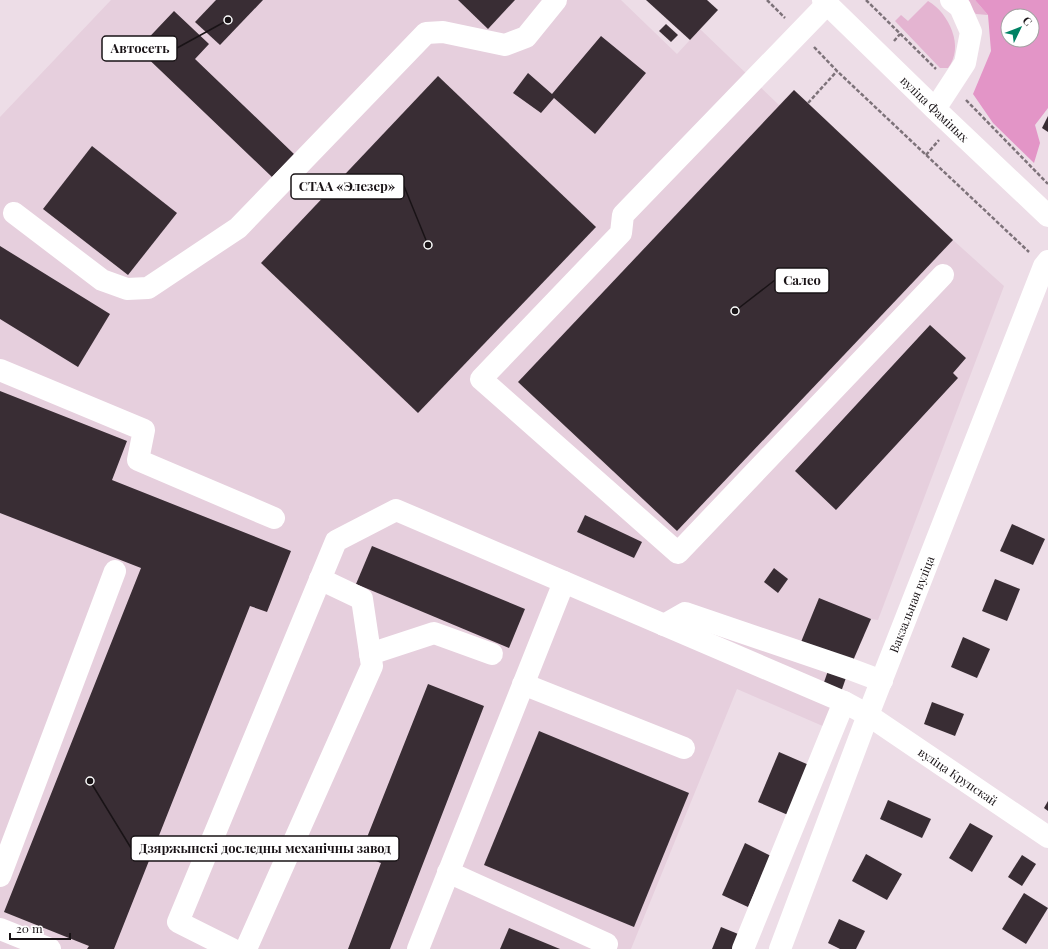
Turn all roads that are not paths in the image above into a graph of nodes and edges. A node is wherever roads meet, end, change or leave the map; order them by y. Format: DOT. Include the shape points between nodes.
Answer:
graph roads {
  1 [pos="951,0"];
  2 [pos="552,1"];
  3 [pos="825,2"];
  4 [pos="935,109"];
  5 [pos="14,213"];
  6 [pos="1048,216"];
  7 [pos="1046,264"];
  8 [pos="943,275"];
  9 [pos="0,370"];
  10 [pos="274,518"];
  11 [pos="115,571"];
  12 [pos="320,579"];
  13 [pos="564,582"];
  14 [pos="664,624"];
  15 [pos="370,654"];
  16 [pos="492,654"];
  17 [pos="882,681"];
  18 [pos="523,684"];
  19 [pos="844,702"];
  20 [pos="868,715"];
  21 [pos="684,748"];
  22 [pos="1048,836"];
  23 [pos="448,872"];
  24 [pos="0,876"];
  25 [pos="0,929"];
  26 [pos="50,949"];
  27 [pos="232,949"];
  28 [pos="246,949"];
  29 [pos="418,949"];
  30 [pos="605,949"];
  31 [pos="743,949"];
  32 [pos="780,949"];
  1 -- 4 [label="street" via="960,7 971,32 965,63"];
  2 -- 5 [label="street" via="526,37 505,45 443,32 426,33 238,228 148,288 127,289 102,280"];
  3 -- 4 [label="street, вуліца Фаміных"];
  3 -- 8 [label="street" via="800,33 623,215 621,232 481,379 678,553"];
  4 -- 6 [label="street, вуліца Фаміных"];
  7 -- 17 [label="street, Вакзальная вуліца"];
  9 -- 10 [label="street" via="144,430 138,460"];
  11 -- 24 [label="street"];
  12 -- 13 [label="street, вуліца Крупскай" via="336,541 396,510"];
  12 -- 15 [label="street" via="362,599"];
  12 -- 27 [label="street" via="178,922"];
  13 -- 14 [label="street, вуліца Крупскай"];
  13 -- 18 [label="street"];
  14 -- 17 [label="street" via="686,613"];
  14 -- 19 [label="street, вуліца Крупскай"];
  15 -- 16 [label="street" via="434,633"];
  15 -- 28 [label="street" via="372,666"];
  17 -- 20 [label="street, Вакзальная вуліца"];
  18 -- 21 [label="street"];
  18 -- 23 [label="street"];
  19 -- 20 [label="street, вуліца Крупскай"];
  19 -- 31 [label="street"];
  20 -- 22 [label="street, вуліца Крупскай"];
  20 -- 32 [label="street, Вакзальная вуліца"];
  23 -- 29 [label="street"];
  23 -- 30 [label="street" via="607,944"];
  25 -- 26 [label="street"];
}
